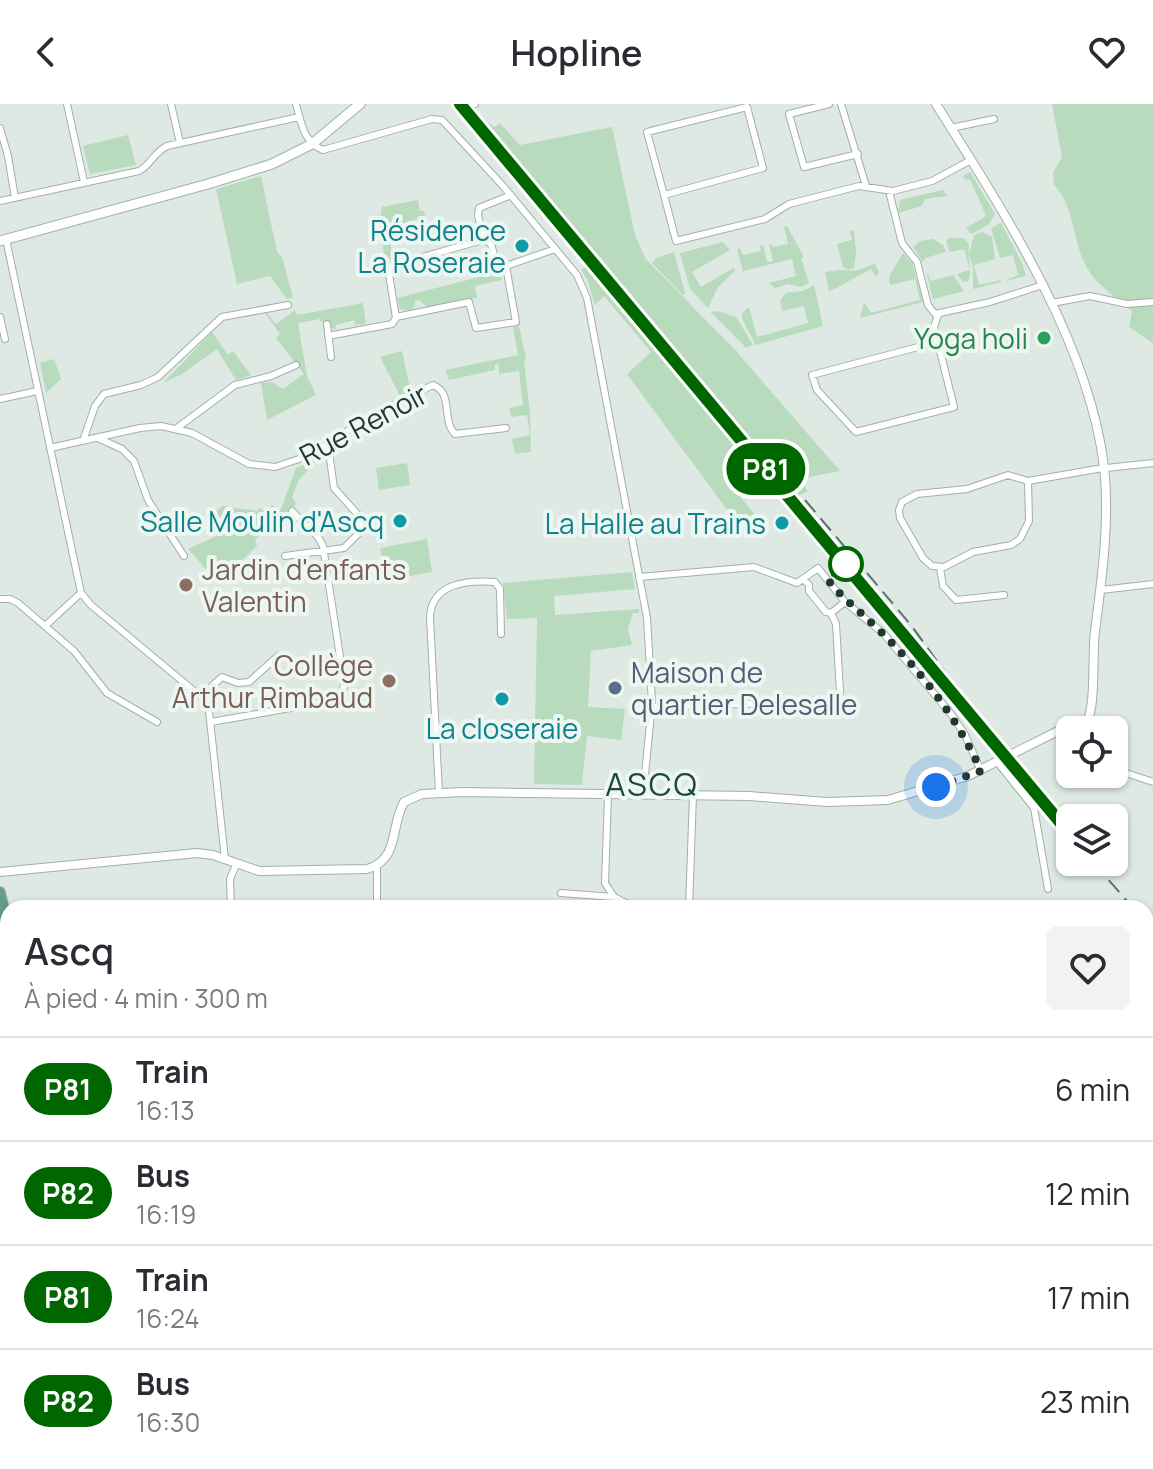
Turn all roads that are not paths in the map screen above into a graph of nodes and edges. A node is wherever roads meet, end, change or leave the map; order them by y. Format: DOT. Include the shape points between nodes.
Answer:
graph roads {
  1 [pos="67,104"];
  2 [pos="171,104"];
  3 [pos="296,104"];
  4 [pos="360,104"];
  5 [pos="829,104"];
  6 [pos="841,104"];
  7 [pos="936,104"];
  8 [pos="299,117"];
  9 [pos="994,119"];
  10 [pos="0,128"];
  11 [pos="951,128"];
  12 [pos="180,143"];
  13 [pos="312,144"];
  14 [pos="858,154"];
  15 [pos="971,160"];
  16 [pos="84,182"];
  17 [pos="866,186"];
  18 [pos="889,191"];
  19 [pos="511,195"];
  20 [pos="664,195"];
  21 [pos="15,198"];
  22 [pos="0,201"];
  23 [pos="482,237"];
  24 [pos="3,240"];
  25 [pos="555,249"];
  26 [pos="496,262"];
  27 [pos="1043,285"];
  28 [pos="1153,302"];
  29 [pos="1052,303"];
  30 [pos="288,305"];
  31 [pos="938,315"];
  32 [pos="0,317"];
  33 [pos="396,317"];
  34 [pos="327,324"];
  35 [pos="328,336"];
  36 [pos="5,339"];
  37 [pos="937,342"];
  38 [pos="331,357"];
  39 [pos="296,365"];
  40 [pos="37,391"];
  41 [pos="0,399"];
  42 [pos="177,428"];
  43 [pos="506,428"];
  44 [pos="121,433"];
  45 [pos="98,438"];
  46 [pos="83,441"];
  47 [pos="328,445"];
  48 [pos="50,448"];
  49 [pos="122,449"];
  50 [pos="1153,463"];
  51 [pos="1104,468"];
  52 [pos="1028,481"];
  53 [pos="292,511"];
  54 [pos="324,551"];
  55 [pos="184,556"];
  56 [pos="285,556"];
  57 [pos="940,568"];
  58 [pos="639,577"];
  59 [pos="804,580"];
  60 [pos="1153,584"];
  61 [pos="1101,590"];
  62 [pos="81,593"];
  63 [pos="1004,595"];
  64 [pos="0,599"];
  65 [pos="845,602"];
  66 [pos="831,613"];
  67 [pos="46,625"];
  68 [pos="501,634"];
  69 [pos="278,656"];
  70 [pos="201,696"];
  71 [pos="652,707"];
  72 [pos="1090,716"];
  73 [pos="157,722"];
  74 [pos="211,722"];
  75 [pos="1056,732"];
  76 [pos="998,763"];
  77 [pos="981,771"];
  78 [pos="1128,774"];
  79 [pos="1153,782"];
  80 [pos="439,793"];
  81 [pos="608,795"];
  82 [pos="643,795"];
  83 [pos="693,795"];
  84 [pos="225,859"];
  85 [pos="236,865"];
  86 [pos="377,866"];
  87 [pos="0,872"];
  88 [pos="1048,889"];
  89 [pos="561,893"];
  90 [pos="614,897"];
  91 [pos="231,900"];
  92 [pos="377,900"];
  93 [pos="620,900"];
  94 [pos="689,900"];
  1 -- 16 [label="street"];
  2 -- 12 [label="street"];
  3 -- 8 [label="street"];
  4 -- 13 [label="main road"];
  5 -- 14 [label="street" via="789,114 804,167"];
  6 -- 14 [label="street"];
  7 -- 11 [label="street"];
  8 -- 12 [label="street"];
  8 -- 13 [label="street"];
  9 -- 11 [label="street"];
  10 -- 21 [label="street"];
  11 -- 15 [label="street"];
  12 -- 16 [label="street" via="161,149 143,169"];
  13 -- 19 [label="street" via="331,149 440,119"];
  13 -- 24 [label="main road" via="238,176"];
  14 -- 17 [label="street"];
  15 -- 18 [label="street" via="935,180"];
  15 -- 27 [label="street"];
  16 -- 21 [label="street"];
  17 -- 18 [label="street"];
  17 -- 20 [label="street" via="791,203 765,219 676,241"];
  18 -- 31 [label="street" via="902,243 916,260 928,307"];
  19 -- 23 [label="street" via="479,208"];
  19 -- 25 [label="street"];
  20 -- 20 [label="street" via="763,168 747,107 647,132"];
  21 -- 22 [label="street"];
  23 -- 26 [label="street" via="491,244"];
  23 -- 33 [label="street" via="393,265 389,274"];
  24 -- 40 [label="street"];
  25 -- 33 [label="street" via="506,266 516,322 476,328 469,302"];
  25 -- 58 [label="street" via="580,279 587,298"];
  27 -- 29 [label="street"];
  27 -- 31 [label="street"];
  28 -- 29 [label="street" via="1127,304 1090,296"];
  29 -- 51 [label="street" via="1088,397"];
  30 -- 46 [label="street" via="222,317 158,377 104,394"];
  31 -- 37 [label="street"];
  32 -- 36 [label="street"];
  33 -- 35 [label="street" via="389,325"];
  34 -- 35 [label="street"];
  35 -- 38 [label="street"];
  37 -- 37 [label="street" via="954,407 856,432 816,388 812,375"];
  39 -- 42 [label="street" via="235,385"];
  40 -- 41 [label="street"];
  40 -- 48 [label="street"];
  42 -- 44 [label="street, Rue Renoir" via="154,426"];
  42 -- 47 [label="street, Rue Renoir" via="241,461 266,467 292,463"];
  43 -- 47 [label="street, Rue Renoir" via="455,434 445,395 433,385"];
  44 -- 45 [label="street, Rue Renoir"];
  44 -- 49 [label="street"];
  45 -- 46 [label="street, Rue Renoir"];
  45 -- 49 [label="street"];
  46 -- 48 [label="street, Rue Renoir"];
  47 -- 54 [label="street" via="334,488 364,525 344,548"];
  48 -- 62 [label="street"];
  49 -- 55 [label="street" via="136,465 148,500"];
  50 -- 51 [label="street"];
  51 -- 52 [label="street"];
  51 -- 61 [label="street"];
  52 -- 57 [label="street" via="1029,521 1020,539"];
  52 -- 57 [label="street" via="1008,475 973,488 905,499 900,518 925,561"];
  53 -- 54 [label="street" via="318,537"];
  54 -- 56 [label="street"];
  54 -- 74 [label="street" via="344,683 341,697"];
  57 -- 63 [label="street" via="943,586 956,600"];
  58 -- 59 [label="street" via="754,567 794,583"];
  58 -- 71 [label="street"];
  59 -- 65 [label="street" via="818,568"];
  59 -- 66 [label="street"];
  60 -- 61 [label="street"];
  61 -- 72 [label="street"];
  62 -- 67 [label="street"];
  62 -- 70 [label="street"];
  64 -- 67 [label="street" via="14,600"];
  65 -- 66 [label="street"];
  65 -- 77 [label="street" via="881,631 951,714"];
  66 -- 71 [label="street" via="840,692 836,701"];
  67 -- 73 [label="street" via="107,693"];
  68 -- 80 [label="street" via="500,589 495,582 453,584 432,604"];
  69 -- 70 [label="street" via="253,680 238,683 222,677"];
  70 -- 74 [label="street"];
  71 -- 82 [label="street"];
  74 -- 84 [label="street"];
  75 -- 76 [label="street"];
  76 -- 77 [label="street"];
  76 -- 88 [label="street" via="1034,808"];
  77 -- 83 [label="street" via="876,801"];
  78 -- 79 [label="street"];
  80 -- 81 [label="street"];
  80 -- 86 [label="street" via="404,802 388,856"];
  81 -- 82 [label="street"];
  81 -- 90 [label="street" via="605,883"];
  82 -- 83 [label="street"];
  83 -- 94 [label="street"];
  84 -- 85 [label="street"];
  84 -- 87 [label="street" via="185,854"];
  85 -- 86 [label="street" via="268,872"];
  85 -- 91 [label="street"];
  86 -- 92 [label="street"];
  89 -- 90 [label="street"];
  90 -- 93 [label="street"];
}
